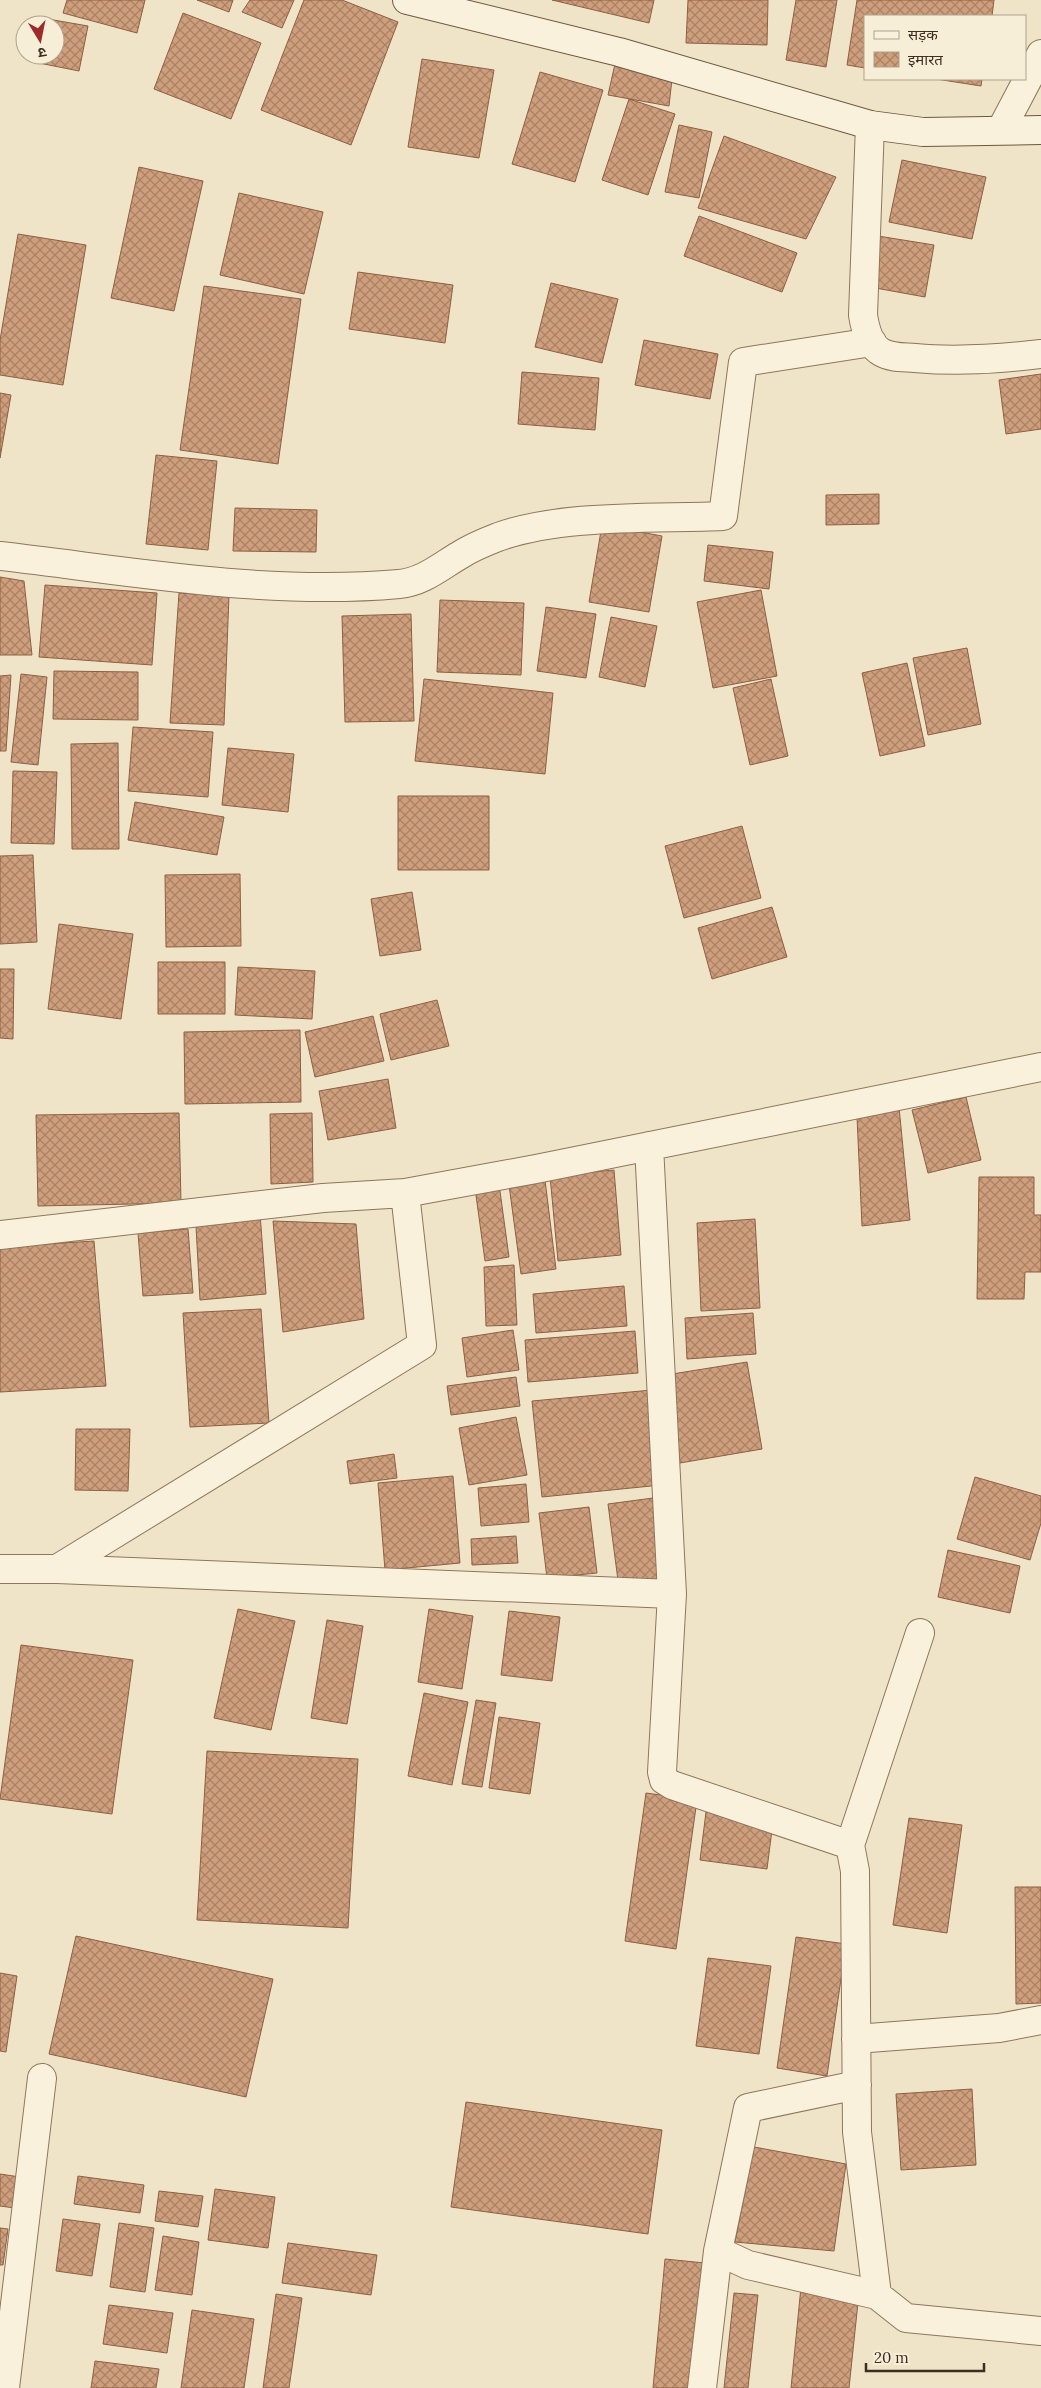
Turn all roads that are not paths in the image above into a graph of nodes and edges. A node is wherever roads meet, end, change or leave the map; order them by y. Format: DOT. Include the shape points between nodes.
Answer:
graph roads {
  1 [pos="407,0"];
  2 [pos="1041,54"];
  3 [pos="870,125"];
  4 [pos="1001,130"];
  5 [pos="1041,130"];
  6 [pos="872,342"];
  7 [pos="1041,354"];
  8 [pos="0,556"];
  9 [pos="1041,1067"];
  10 [pos="649,1146"];
  11 [pos="405,1193"];
  12 [pos="0,1235"];
  13 [pos="0,1569"];
  14 [pos="56,1569"];
  15 [pos="672,1594"];
  16 [pos="920,1633"];
  17 [pos="850,1844"];
  18 [pos="1041,2020"];
  19 [pos="856,2039"];
  20 [pos="42,2078"];
  21 [pos="857,2086"];
  22 [pos="718,2252"];
  23 [pos="877,2295"];
  24 [pos="1041,2331"];
  25 [pos="5,2388"];
  26 [pos="702,2388"];
  1 -- 3 [label="street" via="619,52"];
  2 -- 4 [label="street"];
  3 -- 4 [label="street" via="923,132"];
  3 -- 6 [label="street" via="863,316"];
  4 -- 5 [label="street"];
  6 -- 7 [label="street" via="880,352 891,356 955,361"];
  6 -- 8 [label="street" via="743,362 723,516 567,522 524,531 498,537 417,581 400,584 256,586"];
  9 -- 10 [label="street"];
  10 -- 11 [label="street"];
  10 -- 15 [label="street"];
  11 -- 12 [label="street" via="323,1198"];
  11 -- 14 [label="street" via="422,1346"];
  13 -- 14 [label="street"];
  14 -- 15 [label="street"];
  15 -- 17 [label="street" via="662,1764 664,1780"];
  16 -- 17 [label="street"];
  17 -- 19 [label="street" via="855,1872"];
  18 -- 19 [label="street" via="999,2028"];
  19 -- 21 [label="street"];
  20 -- 25 [label="street"];
  21 -- 22 [label="street" via="748,2108"];
  21 -- 23 [label="street" via="857,2132"];
  22 -- 23 [label="street" via="748,2265"];
  22 -- 26 [label="street"];
  23 -- 24 [label="street" via="906,2318"];
}
